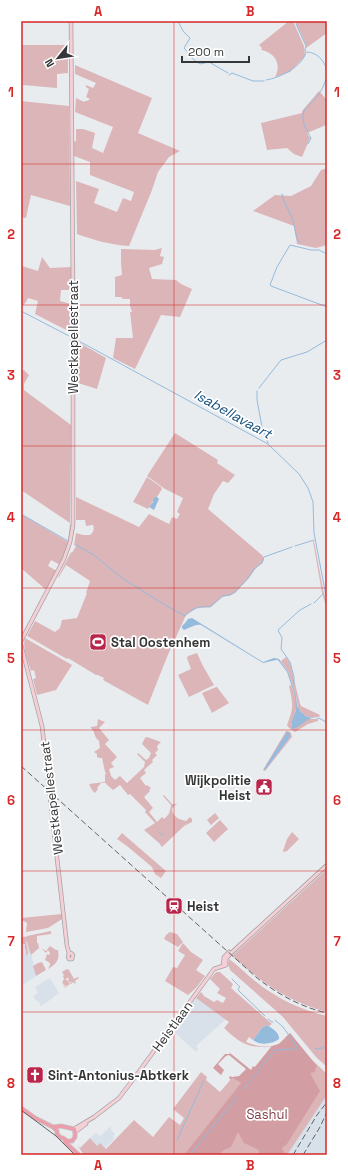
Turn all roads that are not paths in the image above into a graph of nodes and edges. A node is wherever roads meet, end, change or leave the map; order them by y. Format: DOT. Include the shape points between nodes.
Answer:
graph roads {
  1 [pos="71,21"];
  2 [pos="21,640"];
  3 [pos="21,645"];
  4 [pos="327,865"];
  5 [pos="69,953"];
  6 [pos="21,1108"];
  7 [pos="61,1126"];
  8 [pos="53,1127"];
  9 [pos="57,1131"];
  10 [pos="74,1131"];
  11 [pos="61,1138"];
  12 [pos="72,1141"];
  13 [pos="80,1155"];
  1 -- 2 [label="street, Westkapellestraat" via="73,525 64,558"];
  3 -- 5 [label="street, Westkapellestraat" via="42,726"];
  4 -- 10 [label="street, Heistlaan" via="225,956 225,966 214,969 119,1098"];
  6 -- 8 [label="main road"];
  7 -- 8 [label="main road"];
  7 -- 9 [label="main road"];
  7 -- 10 [label="main road"];
  8 -- 9 [label="main road"];
  9 -- 11 [label="main road"];
  10 -- 12 [label="main road" via="75,1138"];
  11 -- 12 [label="main road"];
  11 -- 13 [label="main road"];
  12 -- 13 [label="main road"];
}
